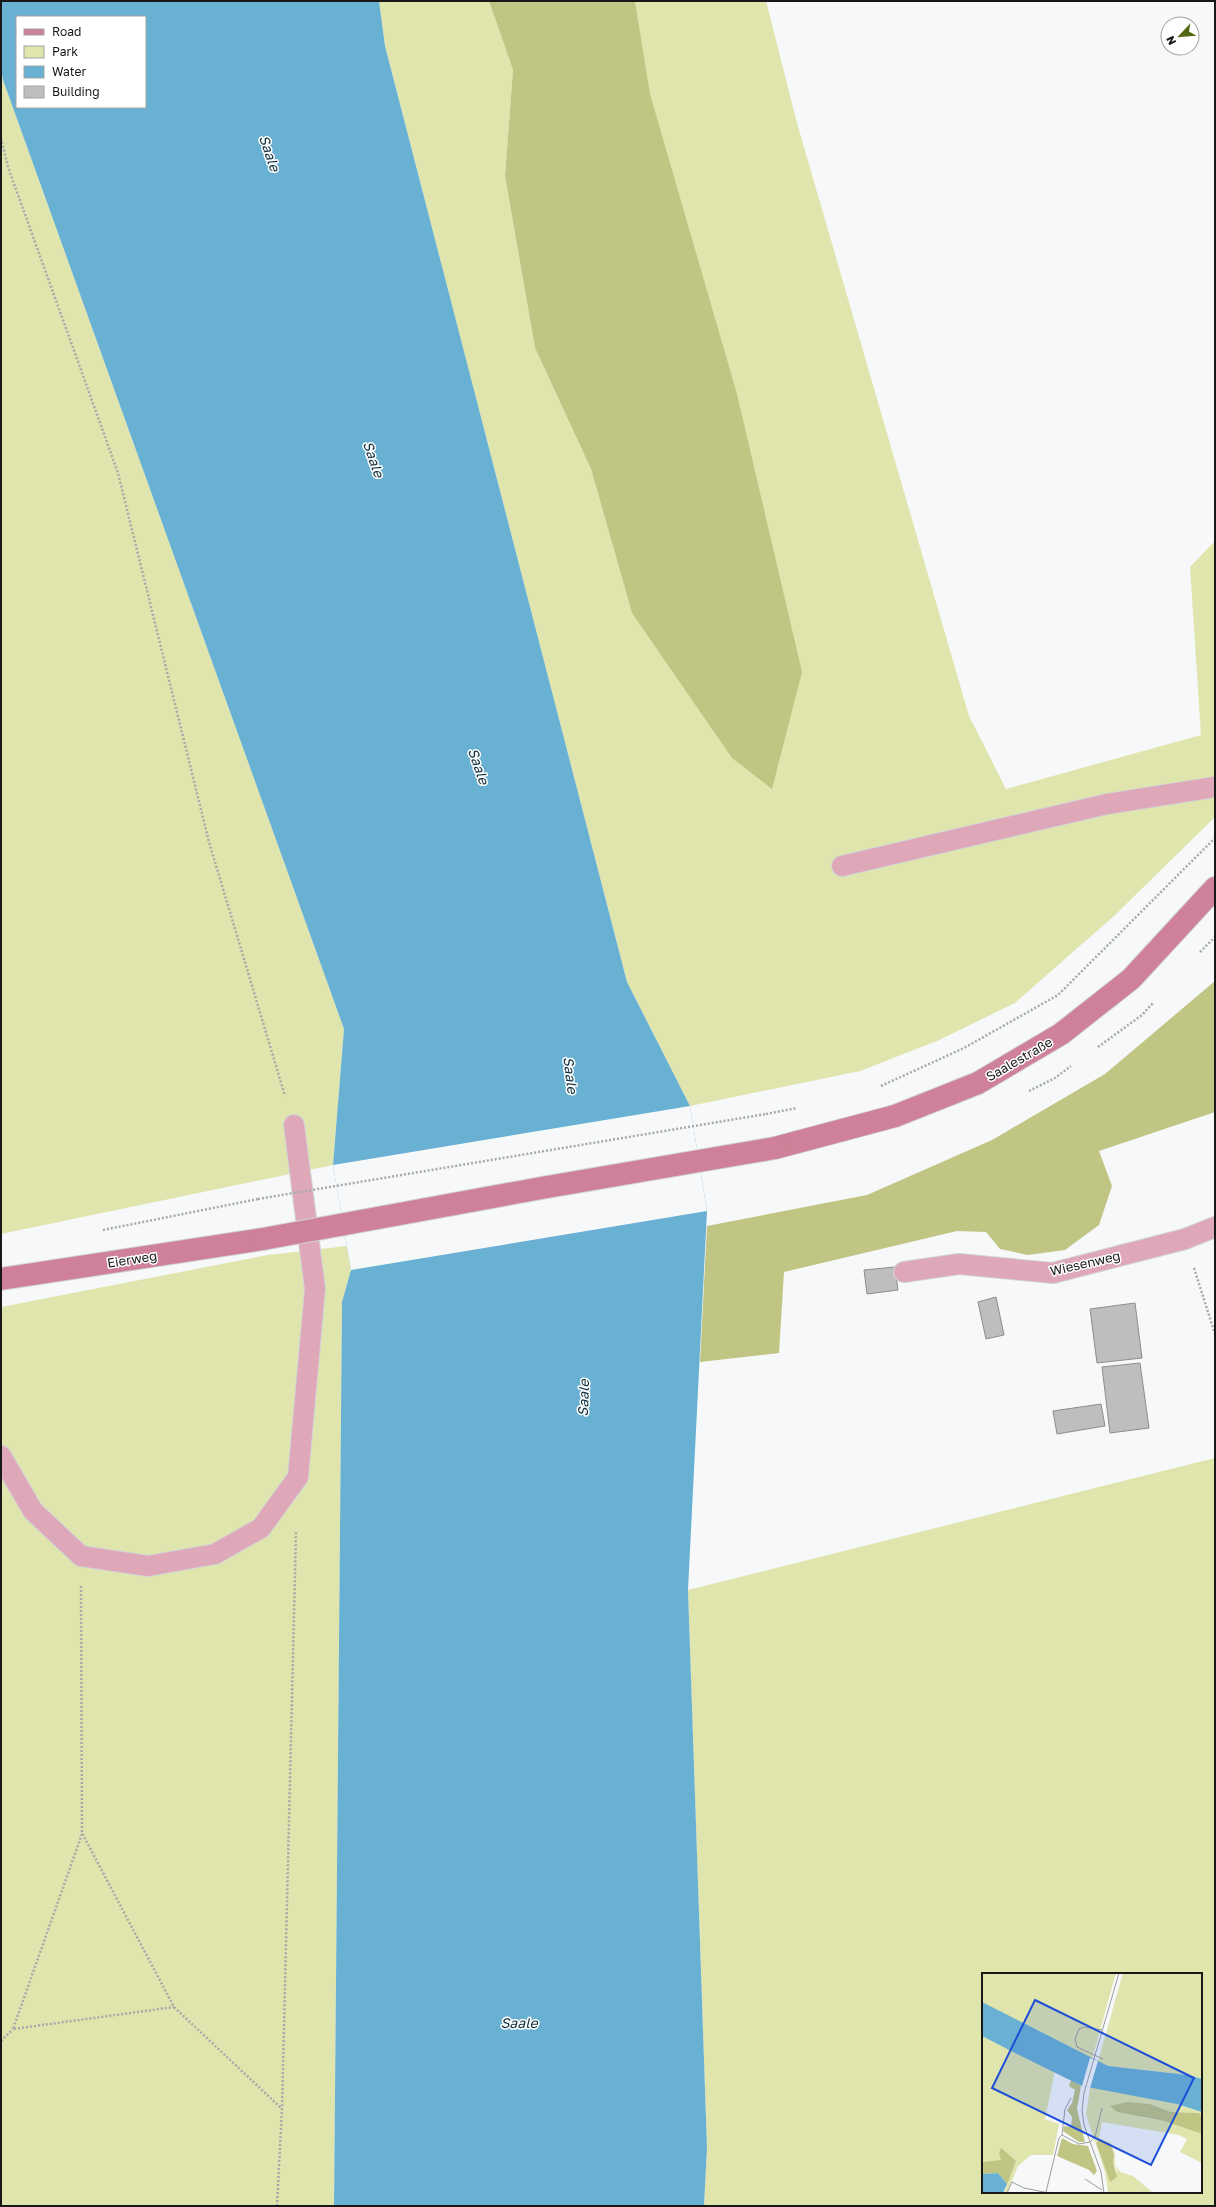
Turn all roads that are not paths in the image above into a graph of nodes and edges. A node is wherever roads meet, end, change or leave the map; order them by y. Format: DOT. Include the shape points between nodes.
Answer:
graph roads {
  1 [pos="1215,787"];
  2 [pos="842,866"];
  3 [pos="1215,888"];
  4 [pos="294,1125"];
  5 [pos="1215,1227"];
  6 [pos="263,1239"];
  7 [pos="904,1272"];
  8 [pos="1,1278"];
  9 [pos="1,1456"];
  1 -- 2 [label="lane" via="1107,804"];
  3 -- 6 [label="street, Saalestraße, bridge" via="1130,978 1061,1034 978,1083 895,1116 775,1148"];
  4 -- 9 [label="lane" via="315,1289 298,1477 261,1528 215,1554 148,1566 81,1556 33,1511"];
  5 -- 7 [label="lane, Wiesenweg" via="1185,1239 1053,1273 959,1264"];
  6 -- 8 [label="street, Eierweg"];
}
